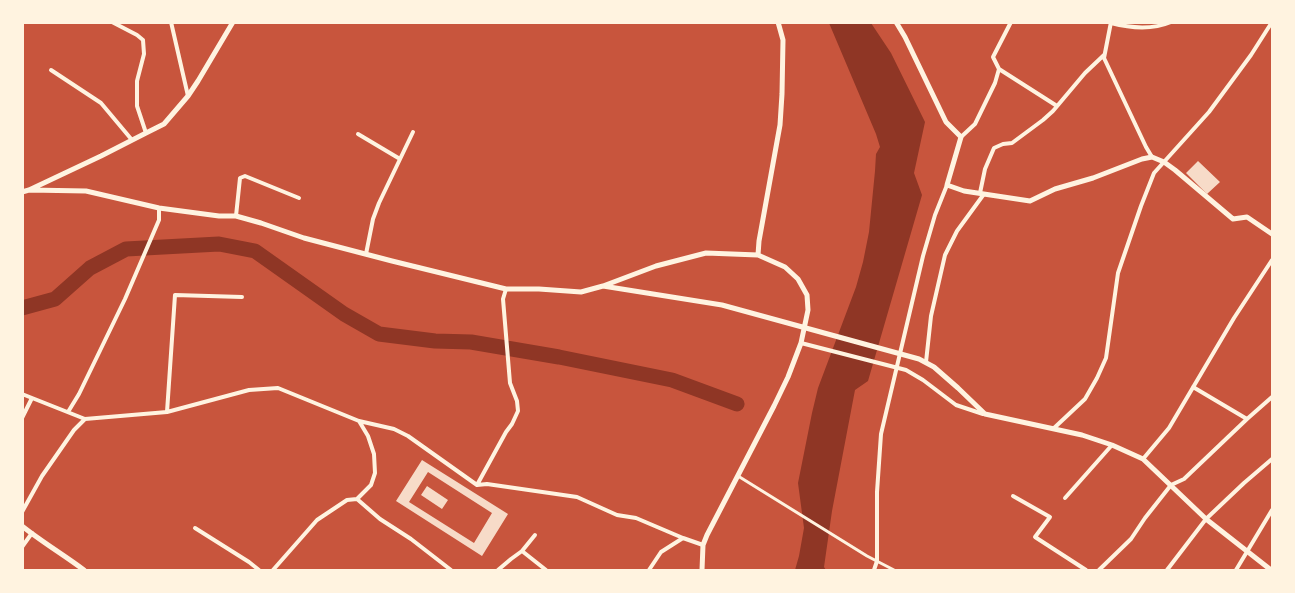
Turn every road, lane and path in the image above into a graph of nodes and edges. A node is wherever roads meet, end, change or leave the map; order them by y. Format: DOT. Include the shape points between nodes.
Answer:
graph roads {
  1 [pos="112,22"];
  2 [pos="171,22"];
  3 [pos="233,22"];
  4 [pos="778,22"];
  5 [pos="896,22"];
  6 [pos="1011,22"];
  7 [pos="1171,22"];
  8 [pos="1272,22"];
  9 [pos="1111,23"];
  10 [pos="1104,54"];
  11 [pos="999,69"];
  12 [pos="51,70"];
  13 [pos="188,96"];
  14 [pos="1057,106"];
  15 [pos="413,132"];
  16 [pos="146,133"];
  17 [pos="358,134"];
  18 [pos="961,138"];
  19 [pos="132,140"];
  20 [pos="1152,157"];
  21 [pos="400,159"];
  22 [pos="1164,162"];
  23 [pos="947,185"];
  24 [pos="29,190"];
  25 [pos="22,192"];
  26 [pos="982,194"];
  27 [pos="299,198"];
  28 [pos="159,208"];
  29 [pos="236,216"];
  30 [pos="1272,234"];
  31 [pos="366,254"];
  32 [pos="758,255"];
  33 [pos="1272,260"];
  34 [pos="603,286"];
  35 [pos="506,289"];
  36 [pos="242,297"];
  37 [pos="801,343"];
  38 [pos="926,362"];
  39 [pos="897,368"];
  40 [pos="1193,388"];
  41 [pos="22,394"];
  42 [pos="1272,396"];
  43 [pos="32,398"];
  44 [pos="68,412"];
  45 [pos="167,412"];
  46 [pos="985,414"];
  47 [pos="22,418"];
  48 [pos="86,419"];
  49 [pos="1247,419"];
  50 [pos="359,421"];
  51 [pos="1053,429"];
  52 [pos="1112,445"];
  53 [pos="1144,459"];
  54 [pos="1272,459"];
  55 [pos="737,475"];
  56 [pos="1171,484"];
  57 [pos="476,485"];
  58 [pos="1013,496"];
  59 [pos="357,498"];
  60 [pos="1065,498"];
  61 [pos="1272,510"];
  62 [pos="22,512"];
  63 [pos="1206,519"];
  64 [pos="22,526"];
  65 [pos="195,528"];
  66 [pos="32,533"];
  67 [pos="535,535"];
  68 [pos="682,538"];
  69 [pos="703,545"];
  70 [pos="22,547"];
  71 [pos="522,551"];
  72 [pos="1248,552"];
  73 [pos="877,561"];
  74 [pos="84,570"];
  75 [pos="259,570"];
  76 [pos="273,570"];
  77 [pos="451,570"];
  78 [pos="498,570"];
  79 [pos="546,570"];
  80 [pos="649,570"];
  81 [pos="702,570"];
  82 [pos="874,570"];
  83 [pos="894,570"];
  84 [pos="1086,570"];
  85 [pos="1099,570"];
  86 [pos="1167,570"];
  87 [pos="1236,570"];
  88 [pos="1271,570"];
  1 -- 16 [label="street" via="143,40 137,106"];
  2 -- 13 [label="street"];
  3 -- 13 [label="street"];
  4 -- 32 [label="street" via="783,40 780,125"];
  5 -- 18 [label="street" via="946,122"];
  6 -- 11 [label="street" via="994,57"];
  7 -- 9 [label="street" via="1128,27"];
  8 -- 22 [label="street" via="1209,112"];
  9 -- 10 [label="street"];
  10 -- 14 [label="street"];
  10 -- 20 [label="street"];
  11 -- 14 [label="street"];
  11 -- 18 [label="street" via="975,124"];
  12 -- 19 [label="street" via="102,103"];
  13 -- 16 [label="street" via="164,124"];
  14 -- 26 [label="street" via="1044,120 1012,143 994,148 985,169"];
  15 -- 21 [label="street"];
  16 -- 19 [label="street"];
  17 -- 21 [label="street"];
  18 -- 23 [label="street"];
  19 -- 24 [label="street"];
  20 -- 22 [label="street"];
  20 -- 26 [label="street" via="1055,189 1030,201"];
  21 -- 31 [label="street" via="380,202"];
  22 -- 30 [label="street" via="1233,219 1247,217"];
  22 -- 51 [label="street" via="1154,173 1118,273 1106,358 1085,399"];
  23 -- 26 [label="street"];
  23 -- 39 [label="street" via="922,256"];
  24 -- 25 [label="street"];
  24 -- 28 [label="street" via="86,191"];
  26 -- 38 [label="street" via="957,231 946,255 931,316"];
  27 -- 29 [label="street" via="244,176 240,178"];
  28 -- 29 [label="street"];
  28 -- 44 [label="street" via="158,220 125,299"];
  29 -- 31 [label="street"];
  31 -- 35 [label="street"];
  32 -- 34 [label="street" via="706,253 656,266"];
  32 -- 37 [label="street" via="786,267 798,279 807,296 808,310"];
  33 -- 40 [label="street"];
  34 -- 35 [label="street" via="582,292"];
  34 -- 38 [label="street" via="722,305"];
  35 -- 57 [label="street" via="503,299 510,383 518,411"];
  36 -- 45 [label="street" via="175,295"];
  37 -- 39 [label="street"];
  37 -- 55 [label="street" via="774,406"];
  38 -- 46 [label="street"];
  39 -- 46 [label="street" via="906,370 956,406"];
  39 -- 73 [label="street" via="881,434"];
  40 -- 49 [label="street"];
  40 -- 53 [label="street" via="1169,428"];
  41 -- 43 [label="street"];
  42 -- 49 [label="street"];
  43 -- 44 [label="street"];
  43 -- 47 [label="street"];
  44 -- 48 [label="street"];
  45 -- 48 [label="street"];
  45 -- 50 [label="street" via="249,390 278,388"];
  46 -- 51 [label="street"];
  48 -- 62 [label="street" via="74,430 42,476"];
  49 -- 56 [label="street" via="1184,479"];
  50 -- 57 [label="street" via="394,429 408,436"];
  50 -- 59 [label="street" via="374,454 375,473 371,485"];
  51 -- 52 [label="street"];
  52 -- 53 [label="street"];
  52 -- 60 [label="street"];
  53 -- 56 [label="street"];
  54 -- 63 [label="street"];
  55 -- 69 [label="street"];
  55 -- 73 [label="street"];
  56 -- 63 [label="street"];
  56 -- 85 [label="street" via="1130,539"];
  57 -- 68 [label="street" via="577,497"];
  58 -- 84 [label="street" via="1050,517 1035,537"];
  59 -- 76 [label="street" via="347,500 317,520"];
  59 -- 77 [label="street"];
  61 -- 72 [label="street"];
  63 -- 72 [label="street"];
  63 -- 86 [label="street"];
  64 -- 66 [label="street"];
  65 -- 75 [label="street"];
  66 -- 70 [label="street"];
  66 -- 74 [label="street"];
  67 -- 71 [label="street"];
  68 -- 69 [label="street"];
  68 -- 80 [label="street" via="661,552"];
  69 -- 81 [label="street"];
  71 -- 78 [label="street"];
  71 -- 79 [label="street"];
  72 -- 87 [label="street"];
  72 -- 88 [label="street"];
  73 -- 82 [label="street"];
  73 -- 83 [label="street"];
}
